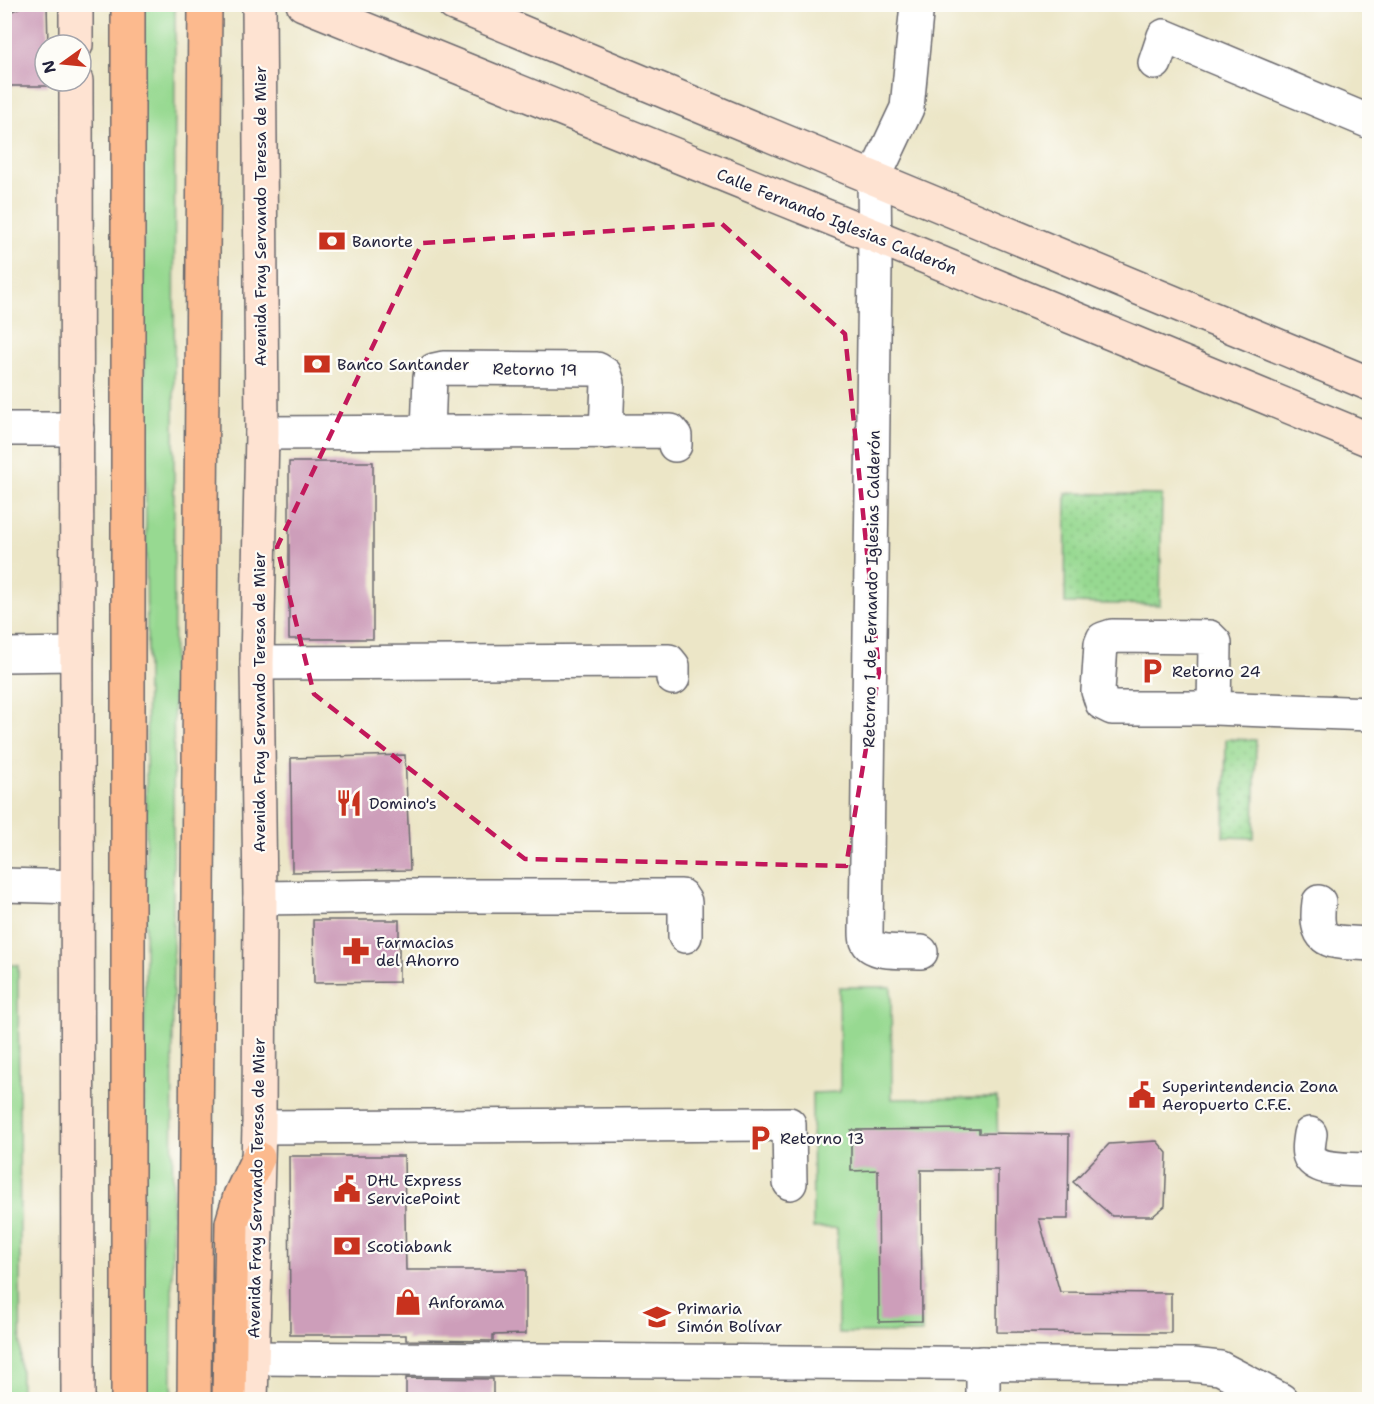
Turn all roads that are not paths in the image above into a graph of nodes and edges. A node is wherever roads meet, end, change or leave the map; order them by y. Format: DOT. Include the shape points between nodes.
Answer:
graph roads {
  1 [pos="76,4"];
  2 [pos="128,4"];
  3 [pos="205,4"];
  4 [pos="259,4"];
  5 [pos="303,4"];
  6 [pos="454,4"];
  7 [pos="917,4"];
  8 [pos="76,33"];
  9 [pos="1155,63"];
  10 [pos="76,93"];
  11 [pos="1370,122"];
  12 [pos="874,178"];
  13 [pos="875,236"];
  14 [pos="1370,384"];
  15 [pos="4,429"];
  16 [pos="77,429"];
  17 [pos="428,432"];
  18 [pos="606,432"];
  19 [pos="262,433"];
  20 [pos="1370,440"];
  21 [pos="675,445"];
  22 [pos="77,654"];
  23 [pos="4,655"];
  24 [pos="256,663"];
  25 [pos="673,678"];
  26 [pos="1214,708"];
  27 [pos="1370,714"];
  28 [pos="4,885"];
  29 [pos="77,887"];
  30 [pos="260,898"];
  31 [pos="1318,902"];
  32 [pos="685,936"];
  33 [pos="1370,944"];
  34 [pos="921,952"];
  35 [pos="1310,1134"];
  36 [pos="259,1143"];
  37 [pos="1370,1170"];
  38 [pos="790,1183"];
  39 [pos="253,1358"];
  40 [pos="983,1363"];
  41 [pos="78,1400"];
  42 [pos="128,1400"];
  43 [pos="194,1400"];
  44 [pos="229,1400"];
  45 [pos="250,1400"];
  46 [pos="983,1400"];
  47 [pos="1281,1400"];
  1 -- 8 [label="street"];
  2 -- 42 [label="main road"];
  3 -- 43 [label="main road"];
  4 -- 19 [label="street, Avenida Fray Servando Teresa de Mier"];
  5 -- 13 [label="street, Calle Fernando Iglesias Calderón"];
  6 -- 12 [label="street"];
  7 -- 12 [label="street" via="907,108"];
  9 -- 11 [label="street" via="1164,36"];
  10 -- 16 [label="street"];
  12 -- 13 [label="street, Retorno 1 de Fernando Iglesias Calderón"];
  12 -- 14 [label="street"];
  13 -- 20 [label="street, Calle Fernando Iglesias Calderón"];
  13 -- 34 [label="street, Retorno 1 de Fernando Iglesias Calderón" via="866,932 872,948 880,951"];
  15 -- 16 [label="street"];
  16 -- 22 [label="street"];
  17 -- 18 [label="street"];
  17 -- 18 [label="street, Retorno 19" via="430,377 434,370 443,368 597,369 605,374 608,383"];
  17 -- 19 [label="street"];
  18 -- 21 [label="street" via="671,431"];
  19 -- 24 [label="street, Avenida Fray Servando Teresa de Mier"];
  22 -- 23 [label="street"];
  22 -- 29 [label="street"];
  24 -- 25 [label="street" via="669,661"];
  24 -- 30 [label="street, Avenida Fray Servando Teresa de Mier"];
  26 -- 27 [label="street"];
  28 -- 29 [label="street"];
  29 -- 41 [label="street"];
  30 -- 32 [label="street" via="681,896 685,902"];
  30 -- 36 [label="street, Avenida Fray Servando Teresa de Mier"];
  31 -- 33 [label="street" via="1318,930 1323,938"];
  35 -- 37 [label="street" via="1310,1157 1318,1165"];
  36 -- 38 [label="street" via="789,1124"];
  36 -- 39 [label="street, Avenida Fray Servando Teresa de Mier"];
  36 -- 44 [label="main road" via="232,1223"];
  39 -- 40 [label="street"];
  39 -- 45 [label="street, Avenida Fray Servando Teresa de Mier"];
  40 -- 46 [label="street"];
  40 -- 47 [label="street" via="1220,1368"];
}
